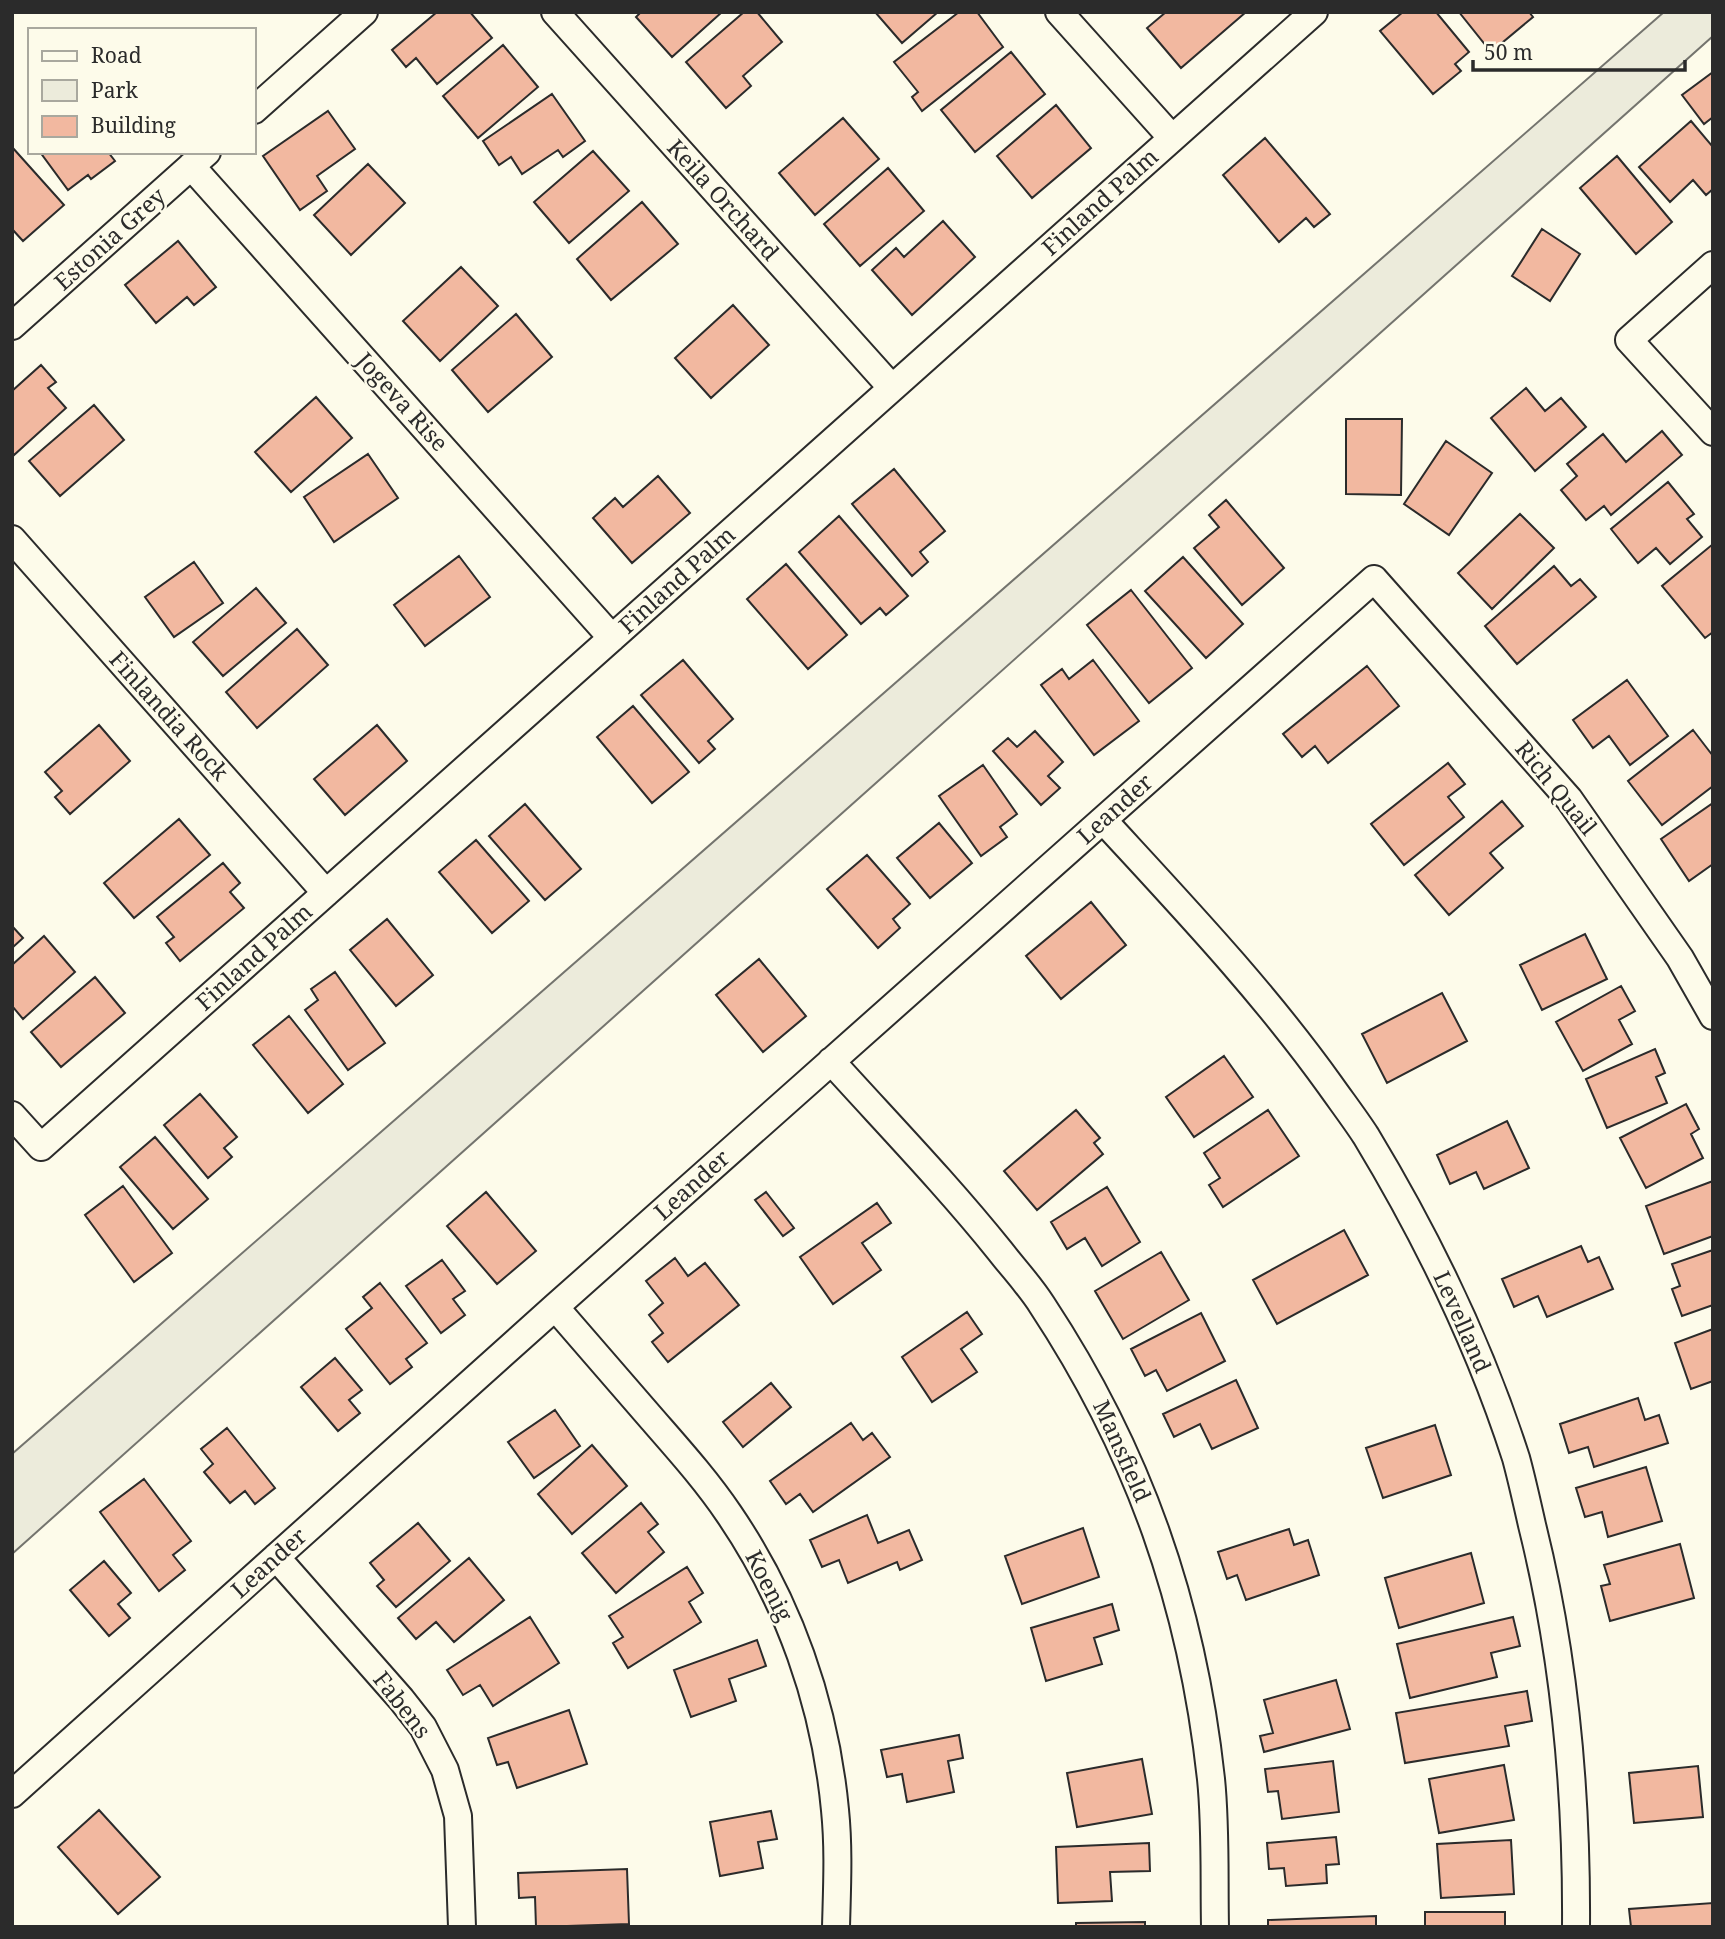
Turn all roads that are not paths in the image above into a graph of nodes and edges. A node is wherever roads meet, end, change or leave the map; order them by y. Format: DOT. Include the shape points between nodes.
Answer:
graph roads {
  1 [pos="364,12"];
  2 [pos="555,12"];
  3 [pos="1059,12"];
  4 [pos="1314,12"];
  5 [pos="256,108"];
  6 [pos="1171,138"];
  7 [pos="199,159"];
  8 [pos="1713,265"];
  9 [pos="12,326"];
  10 [pos="891,388"];
  11 [pos="1713,432"];
  12 [pos="12,539"];
  13 [pos="1374,579"];
  14 [pos="612,638"];
  15 [pos="1103,820"];
  16 [pos="326,893"];
  17 [pos="1713,1016"];
  18 [pos="831,1061"];
  19 [pos="12,1115"];
  20 [pos="555,1307"];
  21 [pos="276,1557"];
  22 [pos="12,1794"];
  23 [pos="462,1927"];
  24 [pos="836,1927"];
  25 [pos="1215,1927"];
  26 [pos="1576,1927"];
  1 -- 5 [label="street"];
  2 -- 10 [label="street, Keila Orchard"];
  3 -- 6 [label="street"];
  4 -- 6 [label="street, Finland Palm"];
  6 -- 10 [label="street, Finland Palm"];
  7 -- 9 [label="street, Estonia Grey"];
  7 -- 14 [label="street, Jogeva Rise"];
  8 -- 11 [label="street" via="1629,340"];
  10 -- 14 [label="street, Finland Palm"];
  12 -- 16 [label="street, Finlandia Rock"];
  13 -- 15 [label="street, Leander"];
  13 -- 17 [label="street, Rich Quail" via="1569,799 1680,958"];
  14 -- 16 [label="street, Finland Palm"];
  15 -- 18 [label="street, Leander"];
  15 -- 26 [label="street, Levelland" via="1299,1042 1365,1135 1426,1244 1481,1362 1516,1460 1544,1573 1563,1680 1572,1761"];
  16 -- 19 [label="street, Finland Palm" via="41,1147"];
  18 -- 20 [label="street, Leander"];
  18 -- 25 [label="street, Mansfield" via="963,1205 1041,1303 1095,1391 1139,1483 1173,1580 1198,1679 1212,1781"];
  20 -- 21 [label="street, Leander"];
  20 -- 24 [label="street, Koenig" via="728,1513 762,1567 790,1625 827,1748 835,1811"];
  21 -- 22 [label="street, Leander"];
  21 -- 23 [label="street, Fabens" via="424,1727 445,1770 458,1816"];
}
